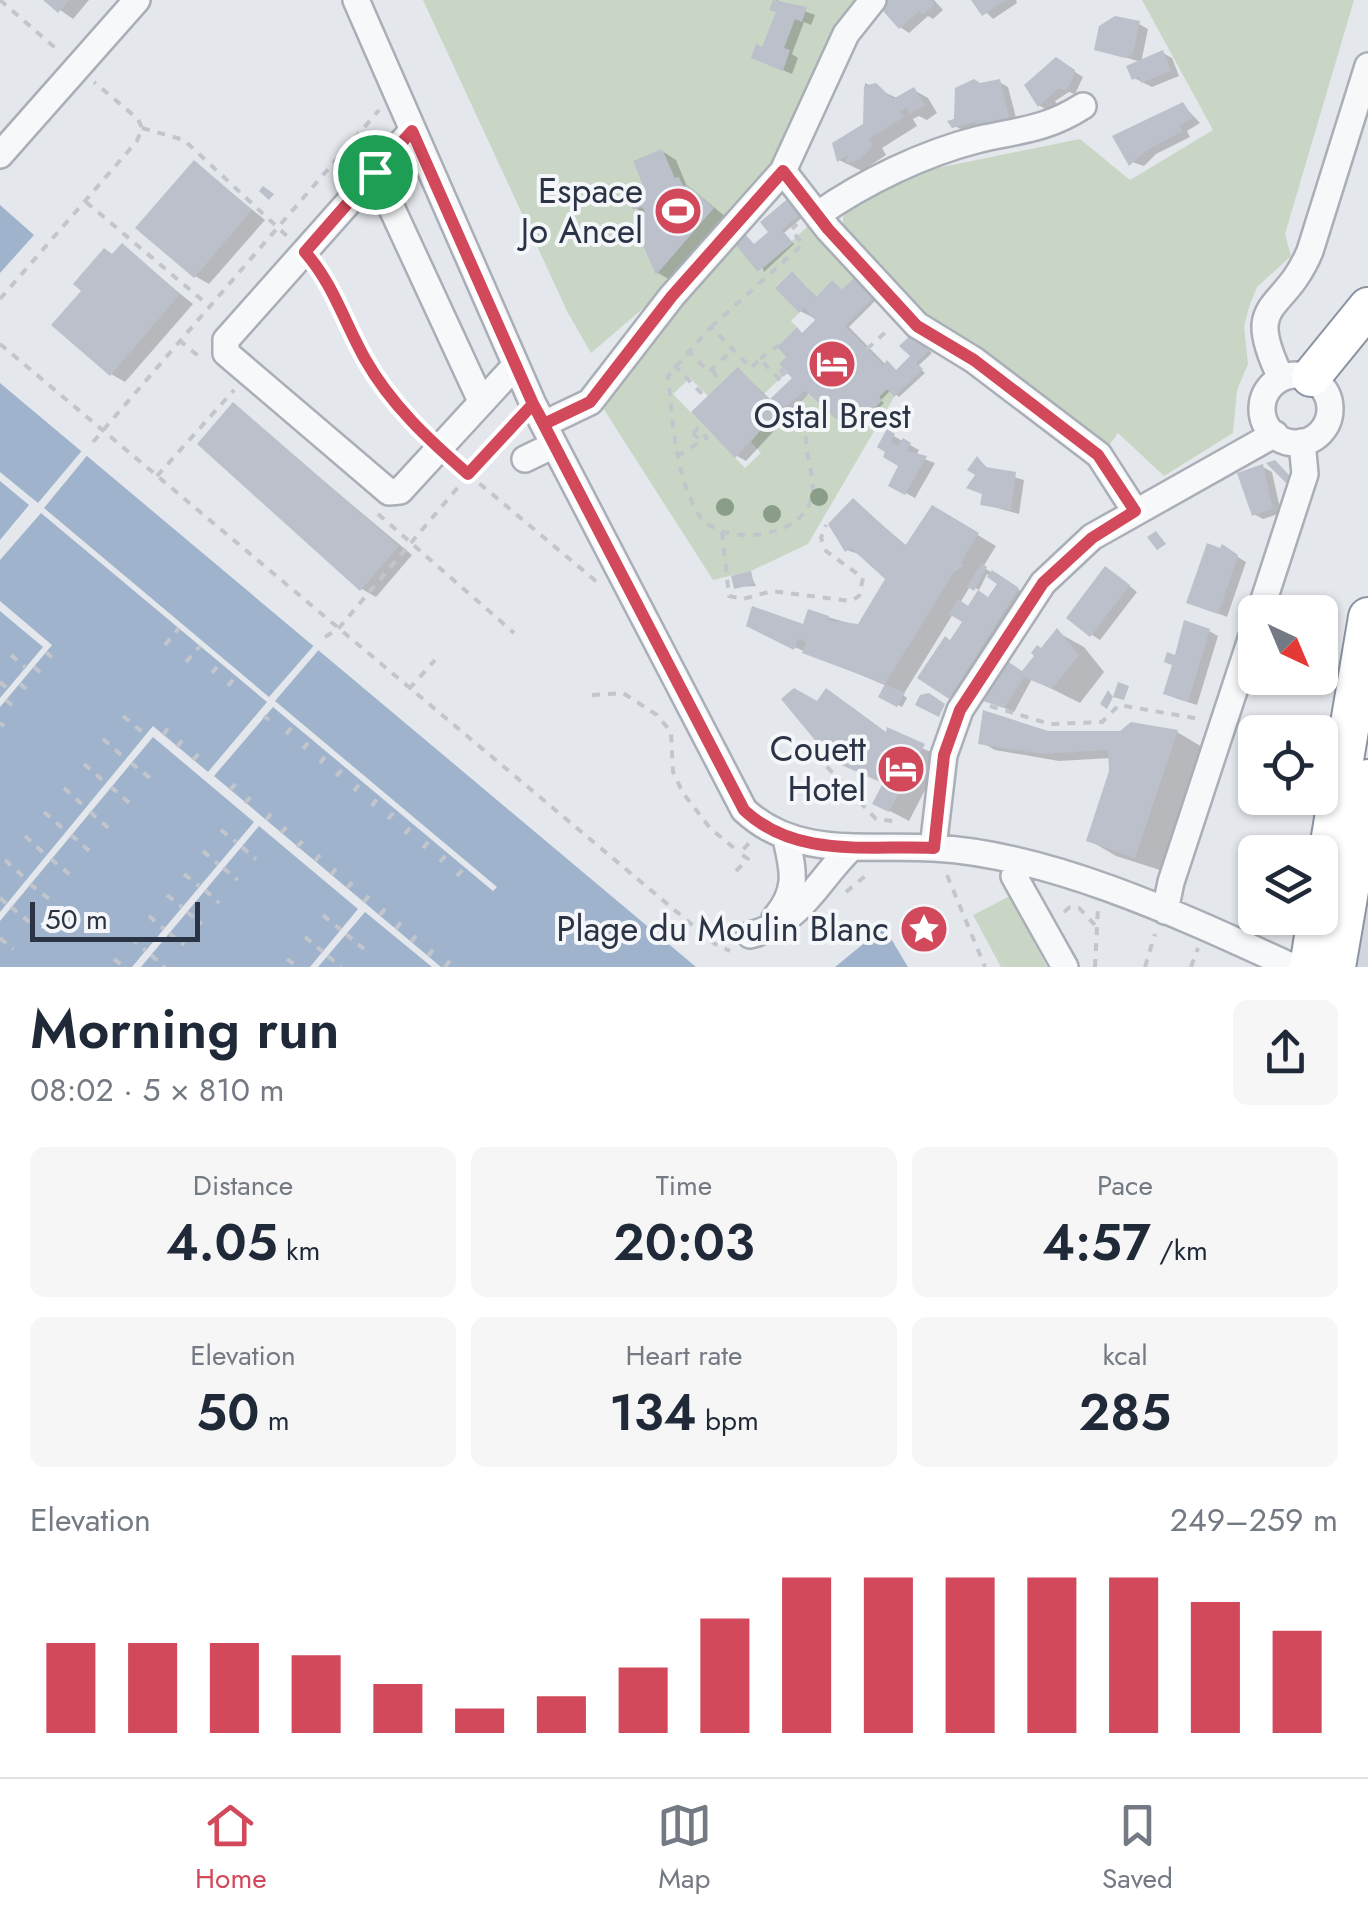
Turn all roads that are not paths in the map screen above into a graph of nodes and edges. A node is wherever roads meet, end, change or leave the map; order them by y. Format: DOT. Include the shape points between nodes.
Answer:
graph roads {
  1 [pos="136,0"];
  2 [pos="356,0"];
  3 [pos="874,0"];
  4 [pos="1368,66"];
  5 [pos="1083,106"];
  6 [pos="412,131"];
  7 [pos="0,156"];
  8 [pos="783,171"];
  9 [pos="375,172"];
  10 [pos="823,222"];
  11 [pos="1368,307"];
  12 [pos="515,366"];
  13 [pos="1296,378"];
  14 [pos="481,401"];
  15 [pos="544,424"];
  16 [pos="1275,434"];
  17 [pos="1302,442"];
  18 [pos="525,459"];
  19 [pos="1135,511"];
  20 [pos="1266,595"];
  21 [pos="1368,618"];
  22 [pos="1238,680"];
  23 [pos="1358,781"];
  24 [pos="774,833"];
  25 [pos="1338,845"];
  26 [pos="851,848"];
  27 [pos="938,860"];
  28 [pos="1014,876"];
  29 [pos="1165,911"];
  30 [pos="1317,935"];
  31 [pos="1059,955"];
  32 [pos="1317,964"];
  1 -- 7 [label="street"];
  2 -- 6 [label="street"];
  3 -- 8 [label="street" via="846,34"];
  4 -- 13 [label="street" via="1310,251 1262,333"];
  5 -- 10 [label="street" via="1051,126 977,140 906,167"];
  6 -- 9 [label="street"];
  6 -- 12 [label="street"];
  8 -- 10 [label="street"];
  8 -- 15 [label="street" via="672,296 590,402"];
  9 -- 14 [label="street"];
  9 -- 14 [label="street" via="226,340 226,353 389,492 400,490"];
  10 -- 19 [label="street" via="917,326 974,360 1098,455"];
  11 -- 13 [label="highway"];
  12 -- 14 [label="street"];
  12 -- 15 [label="street"];
  13 -- 16 [label="street" via="1264,400 1262,412"];
  13 -- 17 [label="street" via="1325,390 1329,418 1322,431"];
  15 -- 18 [label="street"];
  15 -- 24 [label="street" via="731,788"];
  16 -- 17 [label="street"];
  16 -- 19 [label="street"];
  17 -- 20 [label="street" via="1305,474"];
  19 -- 27 [label="street" via="1078,548 1043,583 966,700 946,747"];
  21 -- 23 [label="highway"];
  22 -- 29 [label="street"];
  23 -- 25 [label="highway"];
  23 -- 32 [label="highway"];
  24 -- 26 [label="street"];
  24 -- 26 [label="street" via="794,886 788,902 750,935 778,928 803,907"];
  26 -- 27 [label="street"];
  27 -- 29 [label="street" via="1018,861"];
  28 -- 31 [label="street"];
  29 -- 32 [label="street"];
  30 -- 32 [label="highway"];
}
